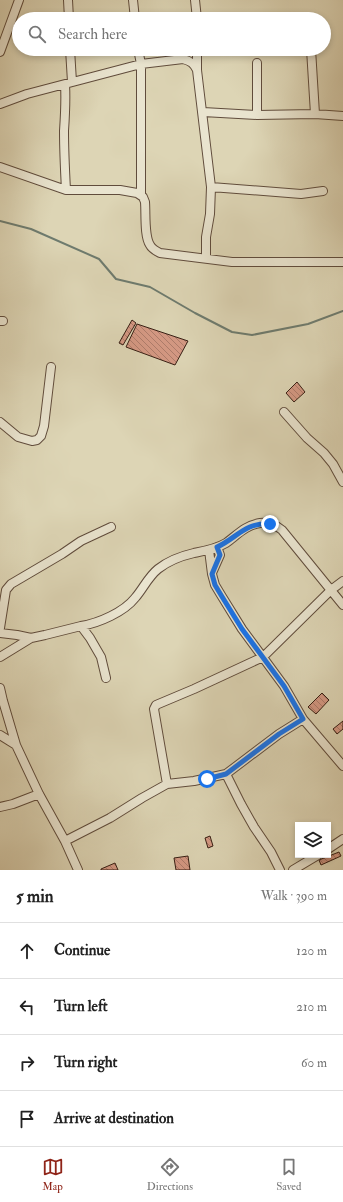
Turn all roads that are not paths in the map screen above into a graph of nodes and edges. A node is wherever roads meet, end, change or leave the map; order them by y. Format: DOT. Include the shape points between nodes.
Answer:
graph roads {
  1 [pos="19,0"];
  2 [pos="68,0"];
  3 [pos="133,0"];
  4 [pos="195,0"];
  5 [pos="15,12"];
  6 [pos="69,12"];
  7 [pos="134,12"];
  8 [pos="196,12"];
  9 [pos="12,19"];
  10 [pos="0,52"];
  11 [pos="70,56"];
  12 [pos="139,56"];
  13 [pos="197,56"];
  14 [pos="311,56"];
  15 [pos="257,63"];
  16 [pos="141,64"];
  17 [pos="197,70"];
  18 [pos="68,83"];
  19 [pos="0,104"];
  20 [pos="202,112"];
  21 [pos="315,114"];
  22 [pos="258,115"];
  23 [pos="343,116"];
  24 [pos="0,168"];
  25 [pos="211,187"];
  26 [pos="66,190"];
  27 [pos="323,191"];
  28 [pos="141,195"];
  29 [pos="206,258"];
  30 [pos="343,262"];
  31 [pos="51,367"];
  32 [pos="284,412"];
  33 [pos="0,422"];
  34 [pos="343,482"];
  35 [pos="111,527"];
  36 [pos="213,548"];
  37 [pos="343,581"];
  38 [pos="331,590"];
  39 [pos="343,605"];
  40 [pos="81,626"];
  41 [pos="0,628"];
  42 [pos="0,633"];
  43 [pos="31,638"];
  44 [pos="0,657"];
  45 [pos="262,657"];
  46 [pos="106,678"];
  47 [pos="0,688"];
  48 [pos="3,712"];
  49 [pos="303,719"];
  50 [pos="0,734"];
  51 [pos="16,745"];
  52 [pos="343,766"];
  53 [pos="226,774"];
  54 [pos="167,784"];
  55 [pos="39,794"];
  56 [pos="0,808"];
  57 [pos="343,839"];
  58 [pos="65,840"];
  59 [pos="331,847"];
  60 [pos="313,858"];
  61 [pos="78,870"];
  62 [pos="280,870"];
  63 [pos="293,870"];
  1 -- 5 [label="street"];
  2 -- 6 [label="street"];
  3 -- 7 [label="street"];
  4 -- 8 [label="street"];
  9 -- 10 [label="street"];
  11 -- 18 [label="street"];
  12 -- 16 [label="street"];
  13 -- 17 [label="street"];
  14 -- 21 [label="street"];
  15 -- 22 [label="street"];
  16 -- 17 [label="street" via="189,60"];
  16 -- 18 [label="street"];
  16 -- 28 [label="street"];
  17 -- 20 [label="street"];
  18 -- 19 [label="street"];
  18 -- 26 [label="street" via="64,130"];
  20 -- 22 [label="street"];
  20 -- 25 [label="street"];
  21 -- 22 [label="street"];
  21 -- 23 [label="street"];
  24 -- 26 [label="street"];
  25 -- 27 [label="street" via="301,194"];
  25 -- 29 [label="street"];
  26 -- 28 [label="street" via="120,190"];
  28 -- 29 [label="street" via="145,202 147,237 151,247 160,253"];
  29 -- 30 [label="street" via="232,262"];
  31 -- 33 [label="street" via="41,436 32,441 18,437"];
  32 -- 34 [label="street" via="324,453"];
  35 -- 41 [label="street" via="81,541 11,584 6,590"];
  36 -- 38 [label="street" via="253,525 276,525"];
  36 -- 40 [label="street" via="170,561 151,575 129,604 109,617"];
  36 -- 45 [label="street" via="212,574 215,585"];
  37 -- 38 [label="street"];
  38 -- 39 [label="street"];
  38 -- 45 [label="street"];
  40 -- 43 [label="street"];
  40 -- 46 [label="street" via="101,657"];
  42 -- 43 [label="street"];
  43 -- 44 [label="street"];
  45 -- 49 [label="street" via="284,686"];
  45 -- 54 [label="street" via="156,705 154,709"];
  47 -- 48 [label="street"];
  48 -- 51 [label="street"];
  49 -- 52 [label="street"];
  49 -- 53 [label="street"];
  50 -- 51 [label="street"];
  51 -- 55 [label="street"];
  53 -- 54 [label="street"];
  53 -- 62 [label="street" via="254,828"];
  54 -- 58 [label="street" via="110,818"];
  55 -- 56 [label="street"];
  55 -- 58 [label="street"];
  57 -- 59 [label="street"];
  58 -- 61 [label="street"];
  60 -- 63 [label="street"];
}
